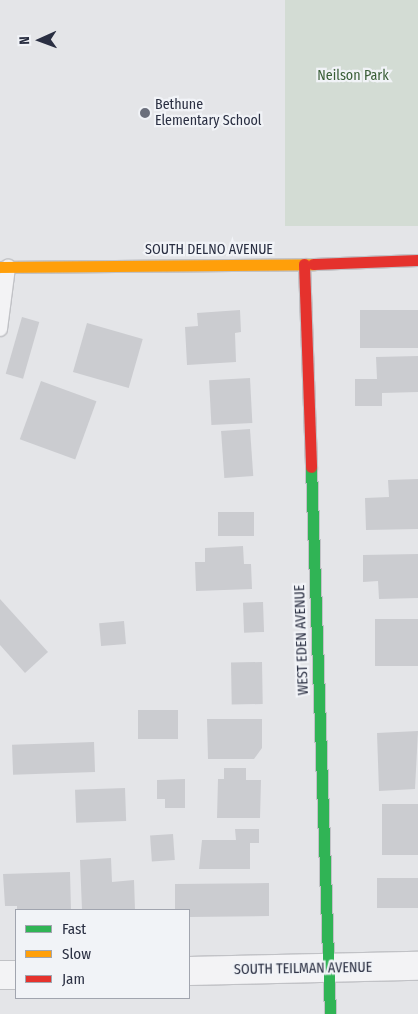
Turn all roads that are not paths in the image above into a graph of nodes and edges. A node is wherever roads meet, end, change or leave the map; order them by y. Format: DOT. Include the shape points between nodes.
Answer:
graph roads {
  1 [pos="418,260"];
  2 [pos="304,264"];
  3 [pos="4,267"];
  4 [pos="0,328"];
  5 [pos="418,966"];
  6 [pos="328,968"];
  7 [pos="190,971"];
  8 [pos="15,975"];
  9 [pos="0,976"];
  10 [pos="330,1014"];
  1 -- 2 [label="street, SOUTH DELNO AVENUE"];
  2 -- 3 [label="street, SOUTH DELNO AVENUE"];
  2 -- 6 [label="street, WEST EDEN AVENUE"];
  3 -- 4 [label="lane"];
  5 -- 6 [label="street, SOUTH TEILMAN AVENUE"];
  6 -- 7 [label="street, SOUTH TEILMAN AVENUE"];
  6 -- 10 [label="street, WEST EDEN AVENUE"];
  8 -- 9 [label="street"];
}
